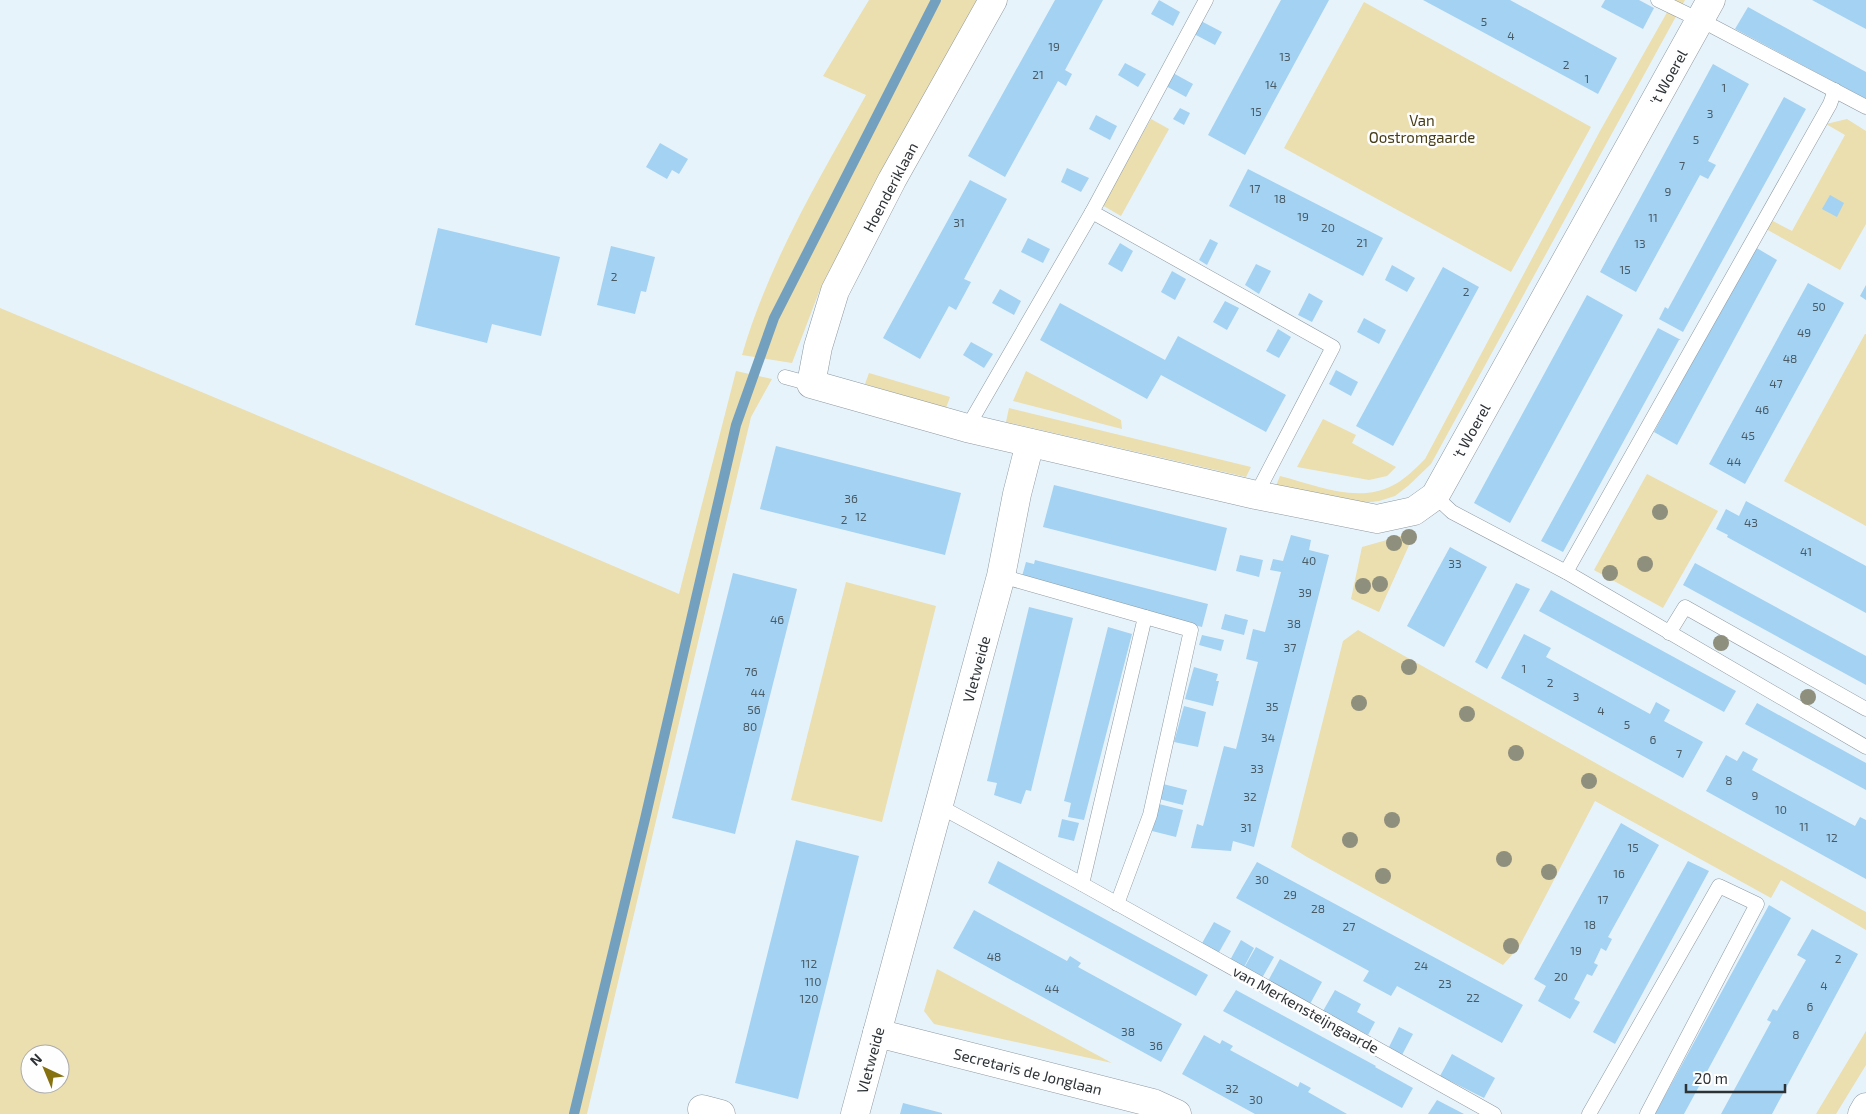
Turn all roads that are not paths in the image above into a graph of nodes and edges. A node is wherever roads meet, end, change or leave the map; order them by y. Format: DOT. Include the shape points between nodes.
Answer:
graph roads {
  1 [pos="993,0"];
  2 [pos="1206,0"];
  3 [pos="1658,0"];
  4 [pos="1705,10"];
  5 [pos="1835,90"];
  6 [pos="1866,108"];
  7 [pos="1092,212"];
  8 [pos="785,378"];
  9 [pos="811,384"];
  10 [pos="967,428"];
  11 [pos="1030,443"];
  12 [pos="1256,495"];
  13 [pos="1435,496"];
  14 [pos="1566,572"];
  15 [pos="1001,576"];
  16 [pos="1145,617"];
  17 [pos="1669,633"];
  18 [pos="1866,709"];
  19 [pos="1866,747"];
  20 [pos="938,806"];
  21 [pos="1082,884"];
  22 [pos="1117,904"];
  23 [pos="877,1034"];
  24 [pos="1866,1107"];
  25 [pos="855,1114"];
  26 [pos="1177,1114"];
  27 [pos="1494,1114"];
  28 [pos="1589,1114"];
  29 [pos="1647,1114"];
  30 [pos="1862,1114"];
  1 -- 9 [label="street, Hoenderiklaan" via="892,180 835,292 818,347"];
  2 -- 7 [label="lane"];
  3 -- 4 [label="lane"];
  4 -- 5 [label="lane"];
  4 -- 13 [label="street, 't Woerel"];
  5 -- 6 [label="lane"];
  5 -- 14 [label="lane"];
  7 -- 10 [label="lane"];
  7 -- 12 [label="lane" via="1333,347"];
  8 -- 9 [label="lane"];
  9 -- 10 [label="street"];
  10 -- 11 [label="street"];
  11 -- 12 [label="street, 't Woerel"];
  11 -- 15 [label="street, Vletweide"];
  12 -- 13 [label="street, 't Woerel" via="1377,519 1414,511"];
  13 -- 14 [label="lane" via="1452,512"];
  14 -- 17 [label="lane"];
  15 -- 16 [label="lane"];
  15 -- 20 [label="street, Vletweide"];
  16 -- 21 [label="lane"];
  16 -- 22 [label="lane" via="1191,630 1150,815"];
  17 -- 18 [label="lane" via="1685,607"];
  17 -- 19 [label="lane"];
  20 -- 21 [label="lane, van Merkensteijngaarde"];
  20 -- 23 [label="street, Vletweide"];
  21 -- 22 [label="lane, van Merkensteijngaarde"];
  22 -- 27 [label="lane, van Merkensteijngaarde"];
  23 -- 25 [label="street, Vletweide"];
  23 -- 26 [label="street, Secretaris de Jonglaan" via="1153,1103"];
  24 -- 30 [label="street"];
  28 -- 29 [label="lane" via="1719,886 1757,904"];
}
